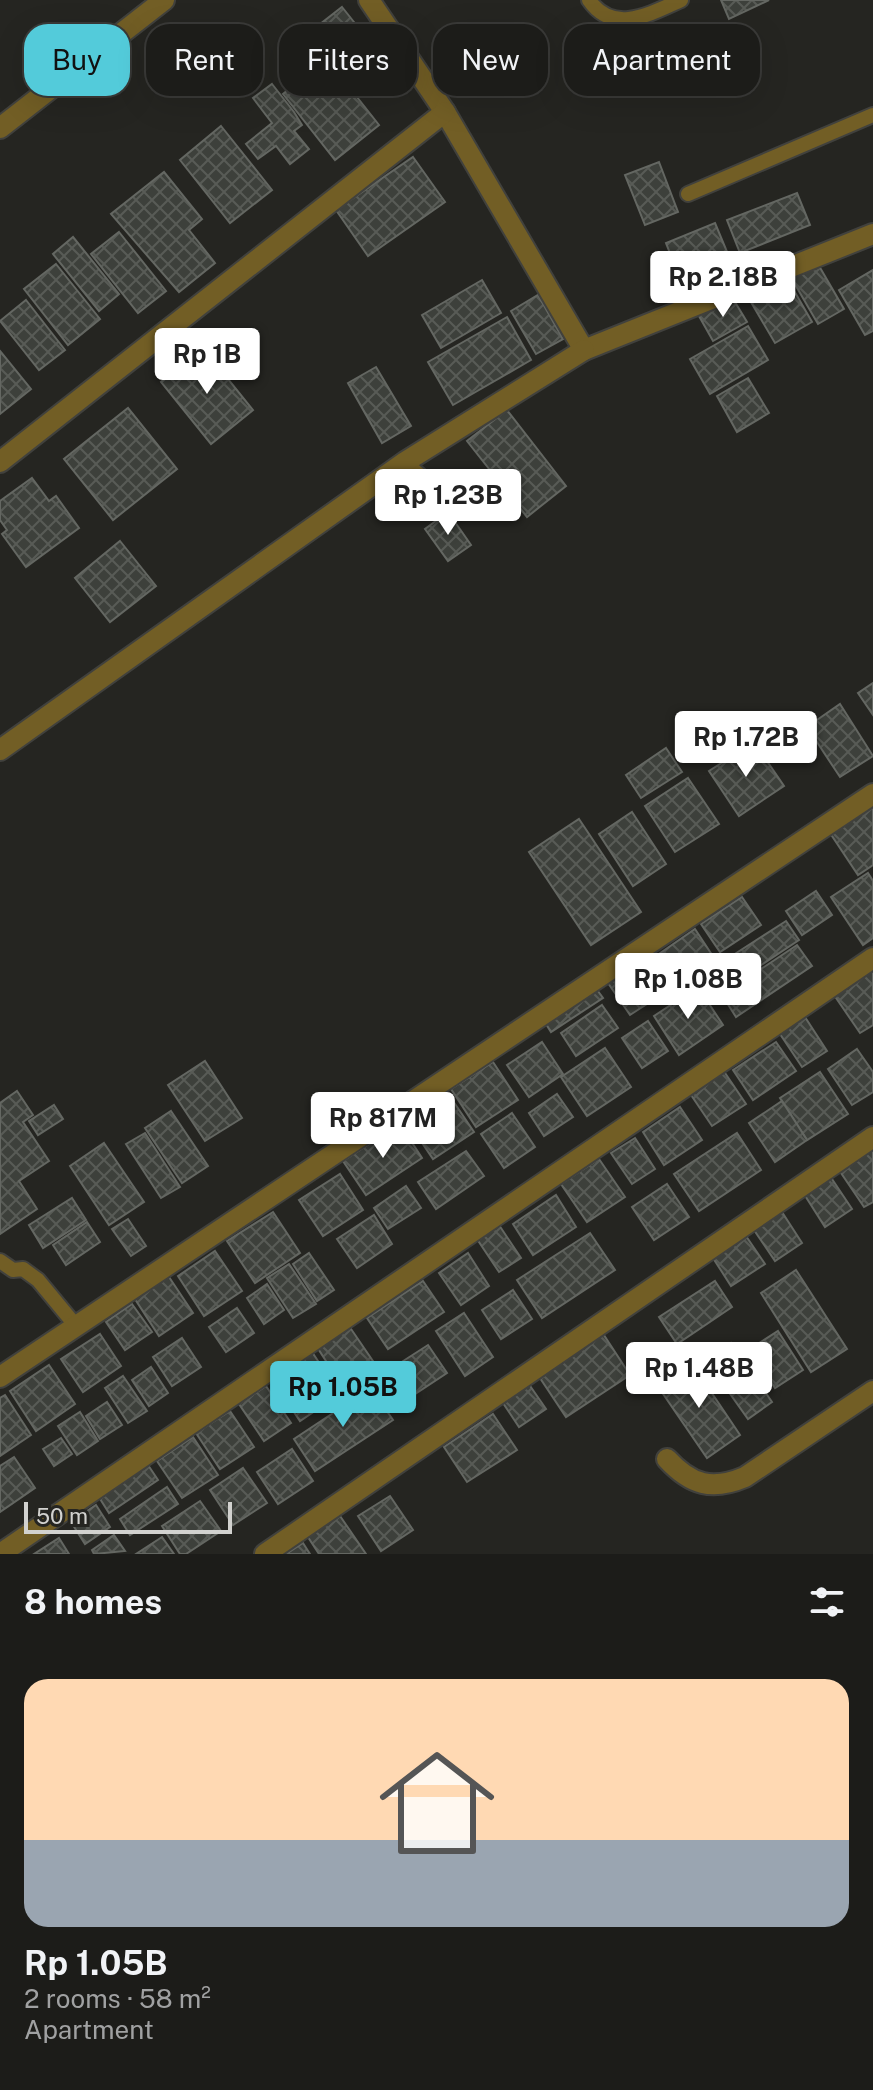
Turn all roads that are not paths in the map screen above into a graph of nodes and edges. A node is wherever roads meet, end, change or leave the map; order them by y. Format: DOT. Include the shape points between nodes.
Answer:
graph roads {
  1 [pos="164,0"];
  2 [pos="369,0"];
  3 [pos="589,0"];
  4 [pos="681,0"];
  5 [pos="445,112"];
  6 [pos="873,115"];
  7 [pos="0,128"];
  8 [pos="688,194"];
  9 [pos="873,234"];
  10 [pos="584,350"];
  11 [pos="0,462"];
  12 [pos="405,462"];
  13 [pos="480,506"];
  14 [pos="0,750"];
  15 [pos="873,794"];
  16 [pos="873,958"];
  17 [pos="873,1137"];
  18 [pos="0,1261"];
  19 [pos="76,1326"];
  20 [pos="0,1377"];
  21 [pos="873,1391"];
  22 [pos="667,1459"];
  23 [pos="0,1554"];
  24 [pos="265,1554"];
  1 -- 7 [label="street"];
  2 -- 5 [label="street"];
  3 -- 4 [label="lane" via="599,12 621,20"];
  5 -- 10 [label="street"];
  5 -- 11 [label="street"];
  6 -- 8 [label="lane"];
  9 -- 10 [label="street"];
  10 -- 12 [label="street"];
  12 -- 13 [label="lane" via="444,497"];
  12 -- 14 [label="street"];
  15 -- 19 [label="street"];
  16 -- 23 [label="street"];
  17 -- 24 [label="street"];
  18 -- 19 [label="lane" via="38,1280"];
  19 -- 20 [label="street"];
  21 -- 22 [label="street" via="727,1485 701,1485"];
}
